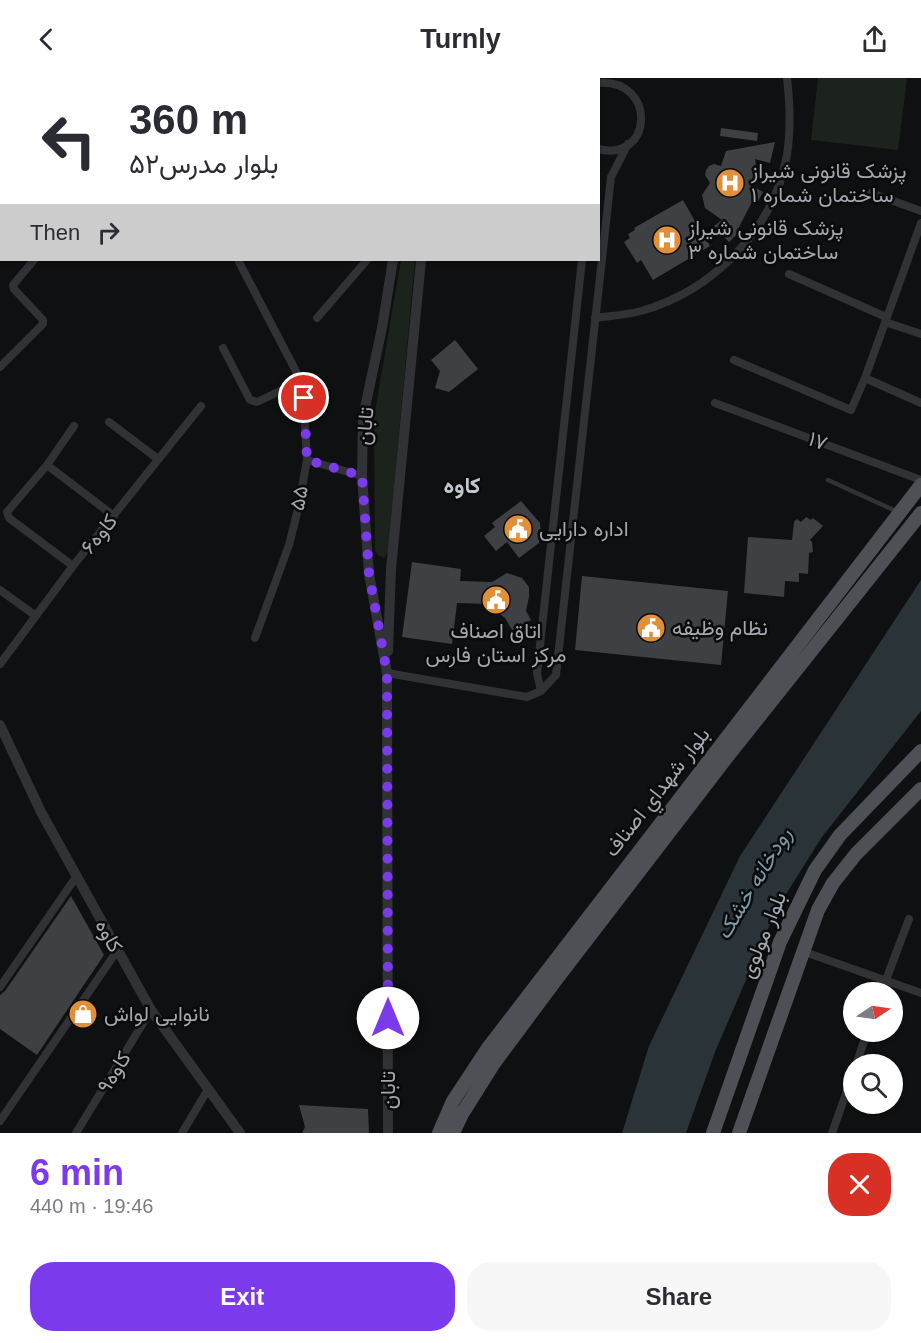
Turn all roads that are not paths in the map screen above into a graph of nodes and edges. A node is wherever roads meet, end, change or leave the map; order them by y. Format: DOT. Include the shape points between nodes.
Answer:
graph roads {
  1 [pos="787,78"];
  2 [pos="600,83"];
  3 [pos="628,144"];
  4 [pos="600,150"];
  5 [pos="872,193"];
  6 [pos="921,211"];
  7 [pos="921,223"];
  8 [pos="33,261"];
  9 [pos="239,261"];
  10 [pos="366,261"];
  11 [pos="393,261"];
  12 [pos="421,261"];
  13 [pos="582,261"];
  14 [pos="789,274"];
  15 [pos="317,318"];
  16 [pos="595,318"];
  17 [pos="886,319"];
  18 [pos="921,334"];
  19 [pos="223,348"];
  20 [pos="734,360"];
  21 [pos="0,367"];
  22 [pos="865,378"];
  23 [pos="301,381"];
  24 [pos="716,403"];
  25 [pos="921,403"];
  26 [pos="201,406"];
  27 [pos="109,422"];
  28 [pos="74,426"];
  29 [pos="158,459"];
  30 [pos="307,460"];
  31 [pos="47,465"];
  32 [pos="362,476"];
  33 [pos="828,480"];
  34 [pos="921,480"];
  35 [pos="921,485"];
  36 [pos="899,512"];
  37 [pos="921,513"];
  38 [pos="114,516"];
  39 [pos="73,566"];
  40 [pos="0,590"];
  41 [pos="36,616"];
  42 [pos="255,638"];
  43 [pos="0,664"];
  44 [pos="387,673"];
  45 [pos="541,691"];
  46 [pos="0,725"];
  47 [pos="921,751"];
  48 [pos="921,789"];
  49 [pos="76,877"];
  50 [pos="909,919"];
  51 [pos="117,951"];
  52 [pos="802,951"];
  53 [pos="885,980"];
  54 [pos="0,987"];
  55 [pos="921,993"];
  56 [pos="151,1010"];
  57 [pos="207,1090"];
  58 [pos="843,1102"];
  59 [pos="722,1108"];
  60 [pos="744,1118"];
  61 [pos="0,1122"];
  62 [pos="76,1133"];
  63 [pos="183,1133"];
  64 [pos="240,1133"];
  65 [pos="388,1133"];
  66 [pos="439,1133"];
  67 [pos="453,1133"];
  68 [pos="713,1133"];
  69 [pos="740,1133"];
  70 [pos="832,1133"];
  1 -- 16 [label="street" via="791,112 787,157 773,199 750,238 719,271 682,296 640,312"];
  2 -- 3 [label="street" via="627,87 640,104 641,125"];
  3 -- 4 [label="street" via="617,150"];
  3 -- 16 [label="street" via="611,177"];
  5 -- 6 [label="street"];
  7 -- 17 [label="street"];
  8 -- 21 [label="street" via="13,285 43,324"];
  9 -- 23 [label="street, ۵۵"];
  10 -- 15 [label="street"];
  11 -- 32 [label="street, تابان" via="363,417"];
  12 -- 44 [label="street" via="391,569"];
  13 -- 45 [label="street" via="537,673"];
  14 -- 17 [label="street"];
  16 -- 45 [label="street" via="556,675"];
  17 -- 18 [label="street"];
  17 -- 22 [label="street"];
  19 -- 23 [label="street" via="250,400 257,402"];
  20 -- 22 [label="street" via="851,410"];
  22 -- 25 [label="street"];
  23 -- 30 [label="street, ۵۵"];
  24 -- 34 [label="street, ۱۷"];
  26 -- 29 [label="street, کاوه۶"];
  27 -- 29 [label="street"];
  28 -- 31 [label="street"];
  29 -- 38 [label="street, کاوه۶"];
  30 -- 32 [label="street"];
  30 -- 42 [label="street, ۵۵" via="288,545"];
  31 -- 38 [label="street"];
  31 -- 39 [label="street" via="8,516"];
  32 -- 44 [label="street, تابان" via="369,574"];
  33 -- 36 [label="lane"];
  35 -- 36 [label="main road, بلوار شهداي اصناف"];
  36 -- 66 [label="main road, بلوار شهداي اصناف" via="488,1048 453,1101"];
  37 -- 67 [label="main road, بلوار شهداي اصناف" via="551,986 494,1063"];
  38 -- 39 [label="street, کاوه۶"];
  39 -- 41 [label="street, کاوه۶"];
  40 -- 41 [label="street"];
  41 -- 43 [label="street, کاوه۶"];
  44 -- 45 [label="street" via="527,697"];
  44 -- 65 [label="street, تابان"];
  46 -- 49 [label="street, کاوه"];
  47 -- 59 [label="main road, بلوار مولوی" via="840,835 815,870 780,942"];
  48 -- 52 [label="main road, بلوار مولوی" via="856,854 833,883"];
  49 -- 51 [label="street, کاوه"];
  49 -- 54 [label="street"];
  50 -- 53 [label="street"];
  51 -- 56 [label="street, کاوه"];
  51 -- 61 [label="street"];
  52 -- 53 [label="street"];
  52 -- 60 [label="main road, بلوار مولوی"];
  53 -- 55 [label="street"];
  56 -- 57 [label="street, کاوه"];
  56 -- 62 [label="street, کاوه۹"];
  57 -- 63 [label="street"];
  57 -- 64 [label="street, کاوه"];
  58 -- 70 [label="street"];
  59 -- 60 [label="main road"];
  59 -- 68 [label="main road, بلوار مولوی"];
  60 -- 69 [label="main road, بلوار مولوی"];
}
